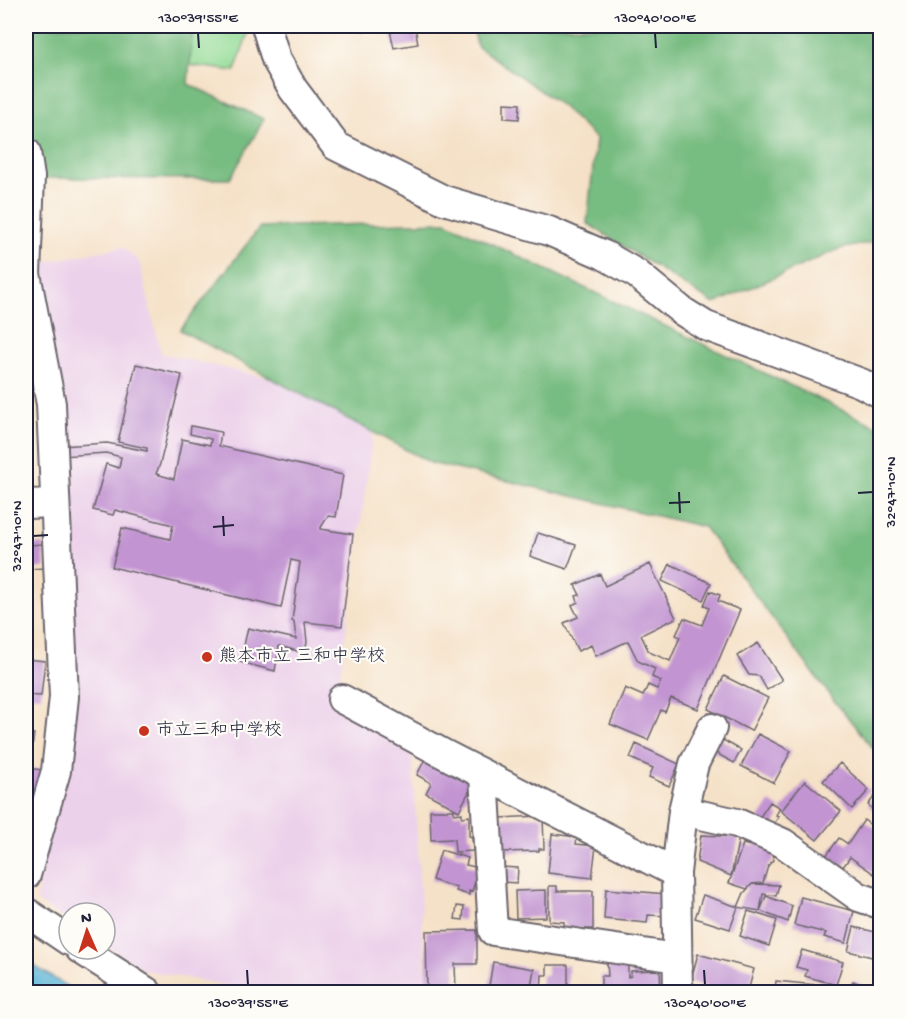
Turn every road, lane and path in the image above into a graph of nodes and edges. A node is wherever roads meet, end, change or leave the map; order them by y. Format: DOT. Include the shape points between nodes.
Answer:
graph roads {
  1 [pos="266,26"];
  2 [pos="26,152"];
  3 [pos="880,393"];
  4 [pos="55,502"];
  5 [pos="26,504"];
  6 [pos="342,699"];
  7 [pos="712,728"];
  8 [pos="484,775"];
  9 [pos="683,811"];
  10 [pos="676,873"];
  11 [pos="26,875"];
  12 [pos="880,904"];
  13 [pos="26,912"];
  14 [pos="57,933"];
  15 [pos="677,958"];
  16 [pos="98,961"];
  17 [pos="147,993"];
  18 [pos="678,993"];
  1 -- 3 [label="street" via="276,59 336,146 444,200 549,231 604,255 637,274 706,326"];
  2 -- 4 [label="street" via="30,177 26,274 51,404"];
  4 -- 5 [label="street"];
  4 -- 11 [label="street" via="64,697 56,771"];
  6 -- 8 [label="street"];
  7 -- 9 [label="street" via="694,764"];
  8 -- 10 [label="street"];
  8 -- 15 [label="street" via="492,931"];
  9 -- 10 [label="street"];
  9 -- 12 [label="street" via="737,823 783,843 859,897"];
  10 -- 15 [label="street"];
  13 -- 14 [label="street"];
  15 -- 18 [label="street"];
  16 -- 17 [label="street"];
}
